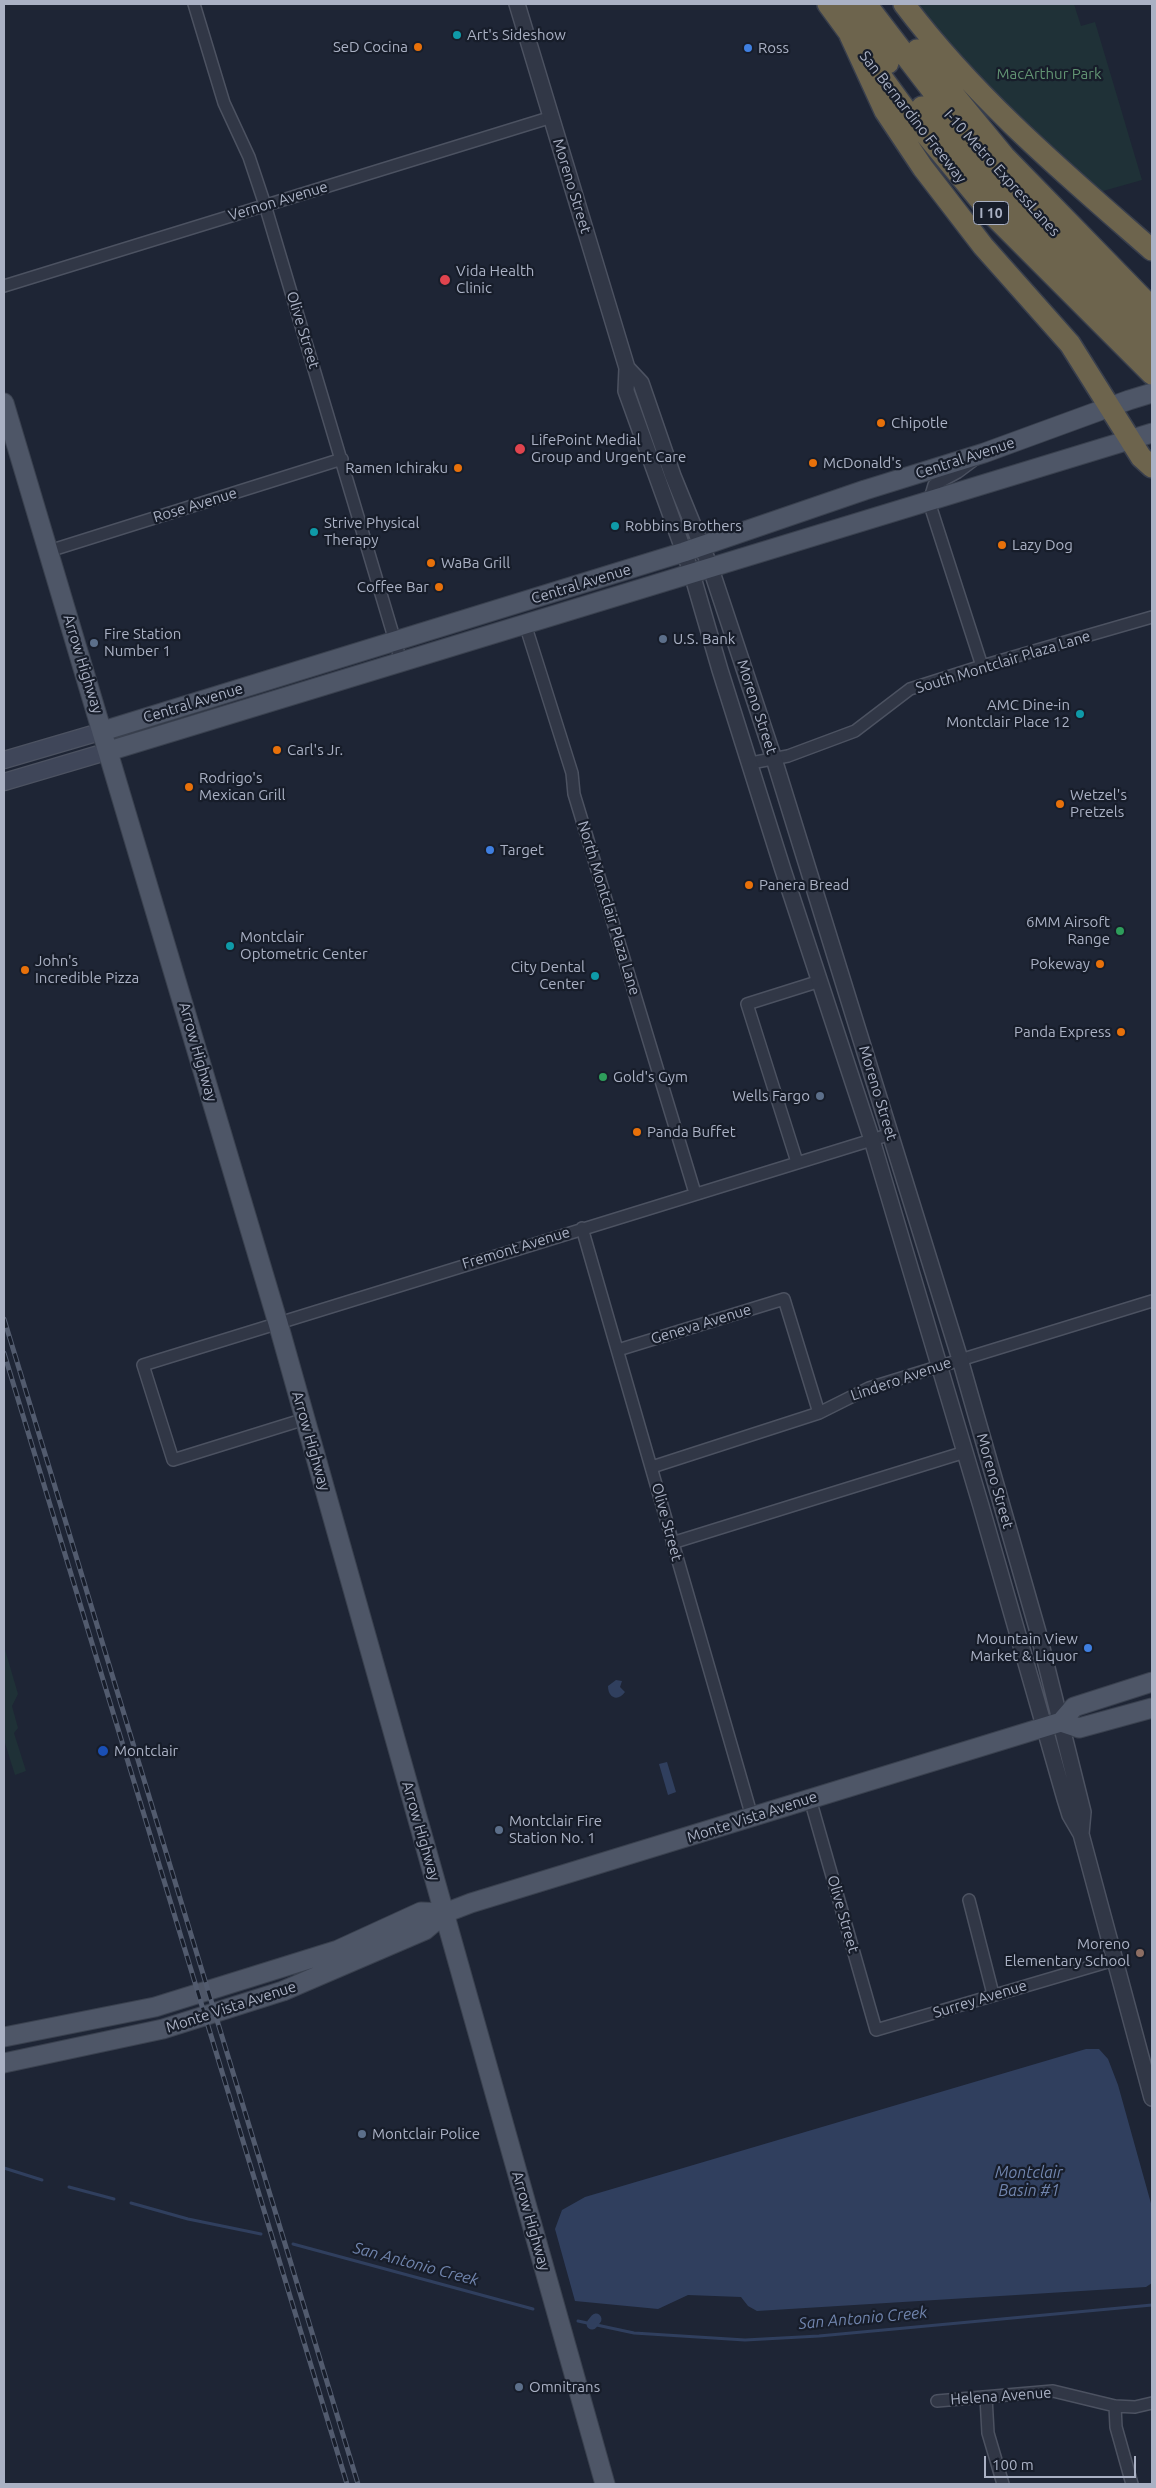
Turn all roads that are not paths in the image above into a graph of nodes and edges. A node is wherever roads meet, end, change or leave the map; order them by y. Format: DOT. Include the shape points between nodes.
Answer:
graph roads {
  1 [pos="194,4"];
  2 [pos="517,4"];
  3 [pos="828,4"];
  4 [pos="846,4"];
  5 [pos="866,4"];
  6 [pos="884,4"];
  7 [pos="904,4"];
  8 [pos="850,35"];
  9 [pos="552,117"];
  10 [pos="264,205"];
  11 [pos="1152,250"];
  12 [pos="4,286"];
  13 [pos="1152,308"];
  14 [pos="1152,330"];
  15 [pos="1152,351"];
  16 [pos="1152,374"];
  17 [pos="1152,393"];
  18 [pos="4,402"];
  19 [pos="1109,407"];
  20 [pos="1152,433"];
  21 [pos="1130,440"];
  22 [pos="984,453"];
  23 [pos="342,459"];
  24 [pos="1152,467"];
  25 [pos="929,502"];
  26 [pos="693,549"];
  27 [pos="49,551"];
  28 [pos="711,569"];
  29 [pos="692,574"];
  30 [pos="1152,617"];
  31 [pos="525,624"];
  32 [pos="395,640"];
  33 [pos="400,661"];
  34 [pos="982,666"];
  35 [pos="103,731"];
  36 [pos="109,751"];
  37 [pos="774,759"];
  38 [pos="4,760"];
  39 [pos="751,763"];
  40 [pos="4,782"];
  41 [pos="820,981"];
  42 [pos="891,1134"];
  43 [pos="872,1140"];
  44 [pos="797,1162"];
  45 [pos="695,1193"];
  46 [pos="582,1228"];
  47 [pos="1152,1301"];
  48 [pos="278,1323"];
  49 [pos="618,1350"];
  50 [pos="960,1359"];
  51 [pos="940,1366"];
  52 [pos="819,1413"];
  53 [pos="305,1419"];
  54 [pos="965,1452"];
  55 [pos="652,1467"];
  56 [pos="672,1543"];
  57 [pos="1152,1682"];
  58 [pos="1152,1708"];
  59 [pos="1052,1724"];
  60 [pos="810,1799"];
  61 [pos="752,1817"];
  62 [pos="969,1900"];
  63 [pos="444,1913"];
  64 [pos="1114,1960"];
  65 [pos="993,1994"];
  66 [pos="876,2030"];
  67 [pos="4,2038"];
  68 [pos="5,2060"];
  69 [pos="1152,2098"];
  70 [pos="986,2397"];
  71 [pos="937,2401"];
  72 [pos="1152,2403"];
  73 [pos="1115,2406"];
  74 [pos="605,2484"];
  75 [pos="1003,2484"];
  76 [pos="1132,2484"];
  1 -- 10 [label="street, Olive Street" via="224,103 249,157"];
  2 -- 9 [label="street, Moreno Street"];
  3 -- 8 [label="highway, San Bernardino Freeway / I 10"];
  4 -- 15 [label="highway, I-10 Metro ExpressLanes" via="905,85 987,184"];
  5 -- 14 [label="highway, I-10 Metro ExpressLanes" via="974,145"];
  6 -- 13 [label="highway" via="939,78 1004,156"];
  7 -- 11 [label="highway" via="953,65 1001,115"];
  8 -- 16 [label="highway, San Bernardino Freeway / I 10" via="938,151 990,212"];
  8 -- 19 [label="highway" via="885,112 923,168 983,246 1070,344"];
  9 -- 10 [label="street, Vernon Avenue"];
  9 -- 26 [label="street, Moreno Street" via="627,368 641,383"];
  10 -- 12 [label="street, Vernon Avenue"];
  10 -- 23 [label="street, Olive Street"];
  17 -- 19 [label="main road, Central Avenue"];
  18 -- 27 [label="main road, Arrow Highway"];
  19 -- 21 [label="highway"];
  19 -- 22 [label="main road, Central Avenue"];
  20 -- 21 [label="main road, Central Avenue"];
  21 -- 24 [label="highway"];
  21 -- 25 [label="main road, Central Avenue"];
  22 -- 25 [label="street" via="934,485"];
  22 -- 26 [label="main road, Central Avenue"];
  23 -- 27 [label="street, Rose Avenue"];
  23 -- 32 [label="street, Olive Street"];
  25 -- 28 [label="main road, Central Avenue"];
  25 -- 34 [label="street"];
  26 -- 28 [label="street, Moreno Street"];
  26 -- 29 [label="street, Moreno Street"];
  26 -- 32 [label="main road, Central Avenue"];
  27 -- 35 [label="main road, Arrow Highway"];
  28 -- 29 [label="main road, Central Avenue"];
  28 -- 37 [label="street, Moreno Street"];
  29 -- 31 [label="main road, Central Avenue"];
  29 -- 39 [label="street, Moreno Street"];
  30 -- 34 [label="street, South Montclair Plaza Lane"];
  31 -- 33 [label="main road, Central Avenue"];
  31 -- 45 [label="street, North Montclair Plaza Lane"];
  32 -- 33 [label="street, Olive Street"];
  32 -- 35 [label="main road, Central Avenue"];
  33 -- 36 [label="main road, Central Avenue"];
  34 -- 37 [label="street, South Montclair Plaza Lane" via="910,689 855,731"];
  35 -- 36 [label="main road, Arrow Highway"];
  35 -- 38 [label="main road, Central Avenue"];
  36 -- 40 [label="main road, Central Avenue"];
  36 -- 48 [label="main road, Arrow Highway"];
  37 -- 39 [label="street, South Montclair Plaza Lane"];
  37 -- 42 [label="street, Moreno Street"];
  39 -- 41 [label="street, Moreno Street"];
  41 -- 43 [label="street, Moreno Street"];
  41 -- 44 [label="street" via="747,1004"];
  42 -- 43 [label="street, Fremont Avenue"];
  42 -- 50 [label="street, Moreno Street"];
  43 -- 44 [label="street, Fremont Avenue"];
  43 -- 51 [label="street, Moreno Street"];
  44 -- 45 [label="street, Fremont Avenue"];
  45 -- 46 [label="street, Fremont Avenue"];
  46 -- 48 [label="street, Fremont Avenue"];
  46 -- 49 [label="street, Olive Street"];
  47 -- 50 [label="street, Lindero Avenue"];
  48 -- 53 [label="main road, Arrow Highway"];
  48 -- 53 [label="street, Fremont Avenue" via="143,1365 173,1460"];
  49 -- 52 [label="street, Geneva Avenue" via="784,1299"];
  49 -- 55 [label="street, Olive Street"];
  50 -- 51 [label="street, Lindero Avenue"];
  50 -- 59 [label="street, Moreno Street" via="1038,1632"];
  51 -- 52 [label="street, Lindero Avenue" via="856,1393"];
  51 -- 54 [label="street, Moreno Street"];
  52 -- 55 [label="street, Lindero Avenue"];
  53 -- 63 [label="main road, Arrow Highway"];
  54 -- 56 [label="street"];
  54 -- 59 [label="street, Moreno Street"];
  55 -- 56 [label="street, Olive Street"];
  56 -- 61 [label="street, Olive Street"];
  57 -- 59 [label="main road, Monte Vista Avenue" via="1074,1707"];
  58 -- 59 [label="main road, Monte Vista Avenue" via="1079,1728"];
  59 -- 60 [label="main road, Monte Vista Avenue"];
  59 -- 64 [label="street, Moreno Street" via="1083,1812 1081,1834"];
  60 -- 61 [label="main road, Monte Vista Avenue"];
  60 -- 66 [label="street, Olive Street"];
  61 -- 63 [label="main road, Monte Vista Avenue"];
  62 -- 65 [label="street"];
  63 -- 67 [label="main road, Monte Vista Avenue" via="421,1912 338,1950 155,2007"];
  63 -- 68 [label="main road, Monte Vista Avenue" via="425,1930 283,1991 163,2029"];
  63 -- 74 [label="main road, Arrow Highway"];
  64 -- 65 [label="street, Surrey Avenue"];
  64 -- 69 [label="street, Moreno Street"];
  65 -- 66 [label="street, Surrey Avenue"];
  70 -- 71 [label="street, Helena Avenue"];
  70 -- 73 [label="street, Helena Avenue" via="1053,2391"];
  70 -- 75 [label="street" via="988,2433"];
  72 -- 73 [label="street, Helena Avenue" via="1135,2407"];
  73 -- 76 [label="street" via="1116,2427"];
}
